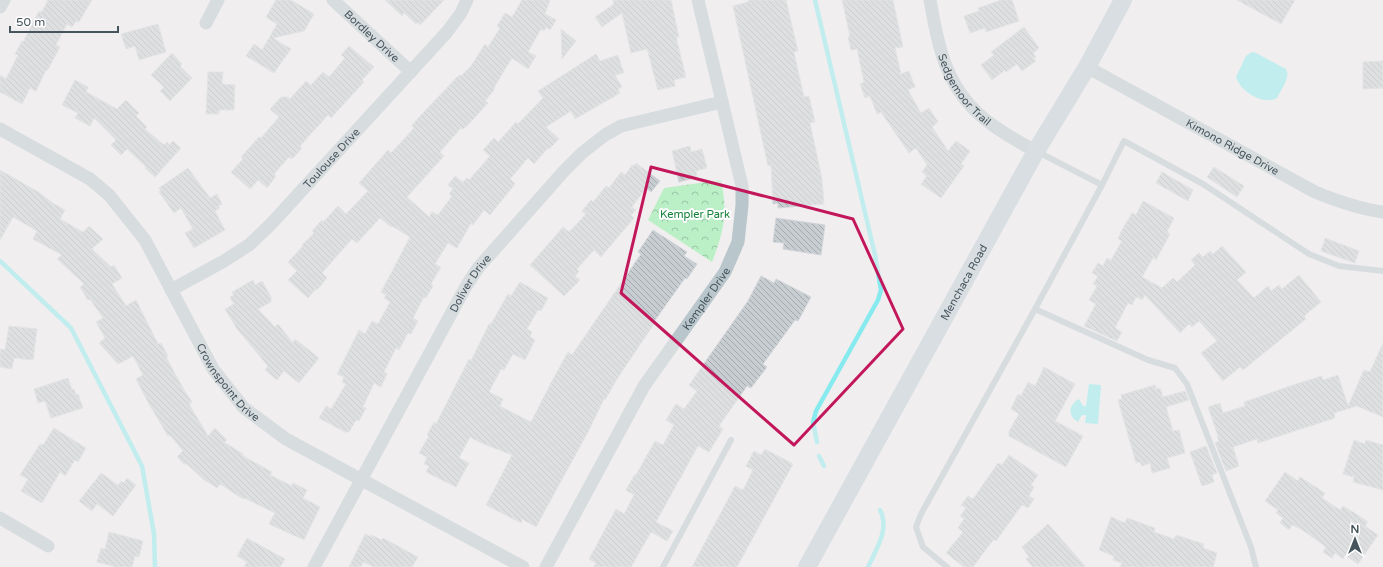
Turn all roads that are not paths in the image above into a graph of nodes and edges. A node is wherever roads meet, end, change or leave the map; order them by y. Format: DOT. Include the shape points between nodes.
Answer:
graph roads {
  1 [pos="4,0"];
  2 [pos="218,0"];
  3 [pos="333,0"];
  4 [pos="467,0"];
  5 [pos="698,0"];
  6 [pos="930,0"];
  7 [pos="1123,0"];
  8 [pos="0,7"];
  9 [pos="206,23"];
  10 [pos="1087,67"];
  11 [pos="411,72"];
  12 [pos="722,102"];
  13 [pos="0,129"];
  14 [pos="1036,151"];
  15 [pos="1102,185"];
  16 [pos="1383,212"];
  17 [pos="1383,272"];
  18 [pos="171,290"];
  19 [pos="1035,309"];
  20 [pos="731,440"];
  21 [pos="361,479"];
  22 [pos="0,518"];
  23 [pos="48,546"];
  24 [pos="314,567"];
  25 [pos="523,567"];
  26 [pos="546,567"];
  27 [pos="663,567"];
  28 [pos="807,567"];
  29 [pos="947,567"];
  30 [pos="1256,567"];
  1 -- 8 [label="street"];
  2 -- 9 [label="street"];
  3 -- 11 [label="street, Bordley Drive"];
  4 -- 11 [label="street, Toulouse Drive" via="447,32"];
  5 -- 12 [label="street, Kempler Drive"];
  6 -- 14 [label="street, Sedgemoor Trail" via="941,51 949,72 966,101 991,125"];
  7 -- 10 [label="main road, Menchaca Road"];
  10 -- 14 [label="main road, Menchaca Road"];
  10 -- 16 [label="street, Kimono Ridge Drive" via="1315,192 1341,202"];
  11 -- 18 [label="street, Toulouse Drive" via="288,207 249,245"];
  12 -- 21 [label="street, Doliver Drive" via="621,126 582,153 478,268"];
  12 -- 26 [label="street, Kempler Drive" via="742,186 738,242 733,257 644,386"];
  13 -- 18 [label="street, Crownspoint Drive" via="90,179 109,195 145,240"];
  14 -- 15 [label="lane"];
  14 -- 28 [label="main road, Menchaca Road"];
  15 -- 17 [label="lane" via="1124,141 1203,184 1309,254 1339,266"];
  15 -- 19 [label="lane"];
  18 -- 21 [label="street, Crownspoint Drive" via="213,369 244,408 286,440"];
  19 -- 29 [label="lane" via="916,527 923,547"];
  19 -- 30 [label="lane" via="1148,360 1175,368 1187,384 1251,547"];
  20 -- 27 [label="lane"];
  21 -- 24 [label="street, Doliver Drive"];
  21 -- 25 [label="street, Crownspoint Drive"];
  22 -- 23 [label="street"];
}
